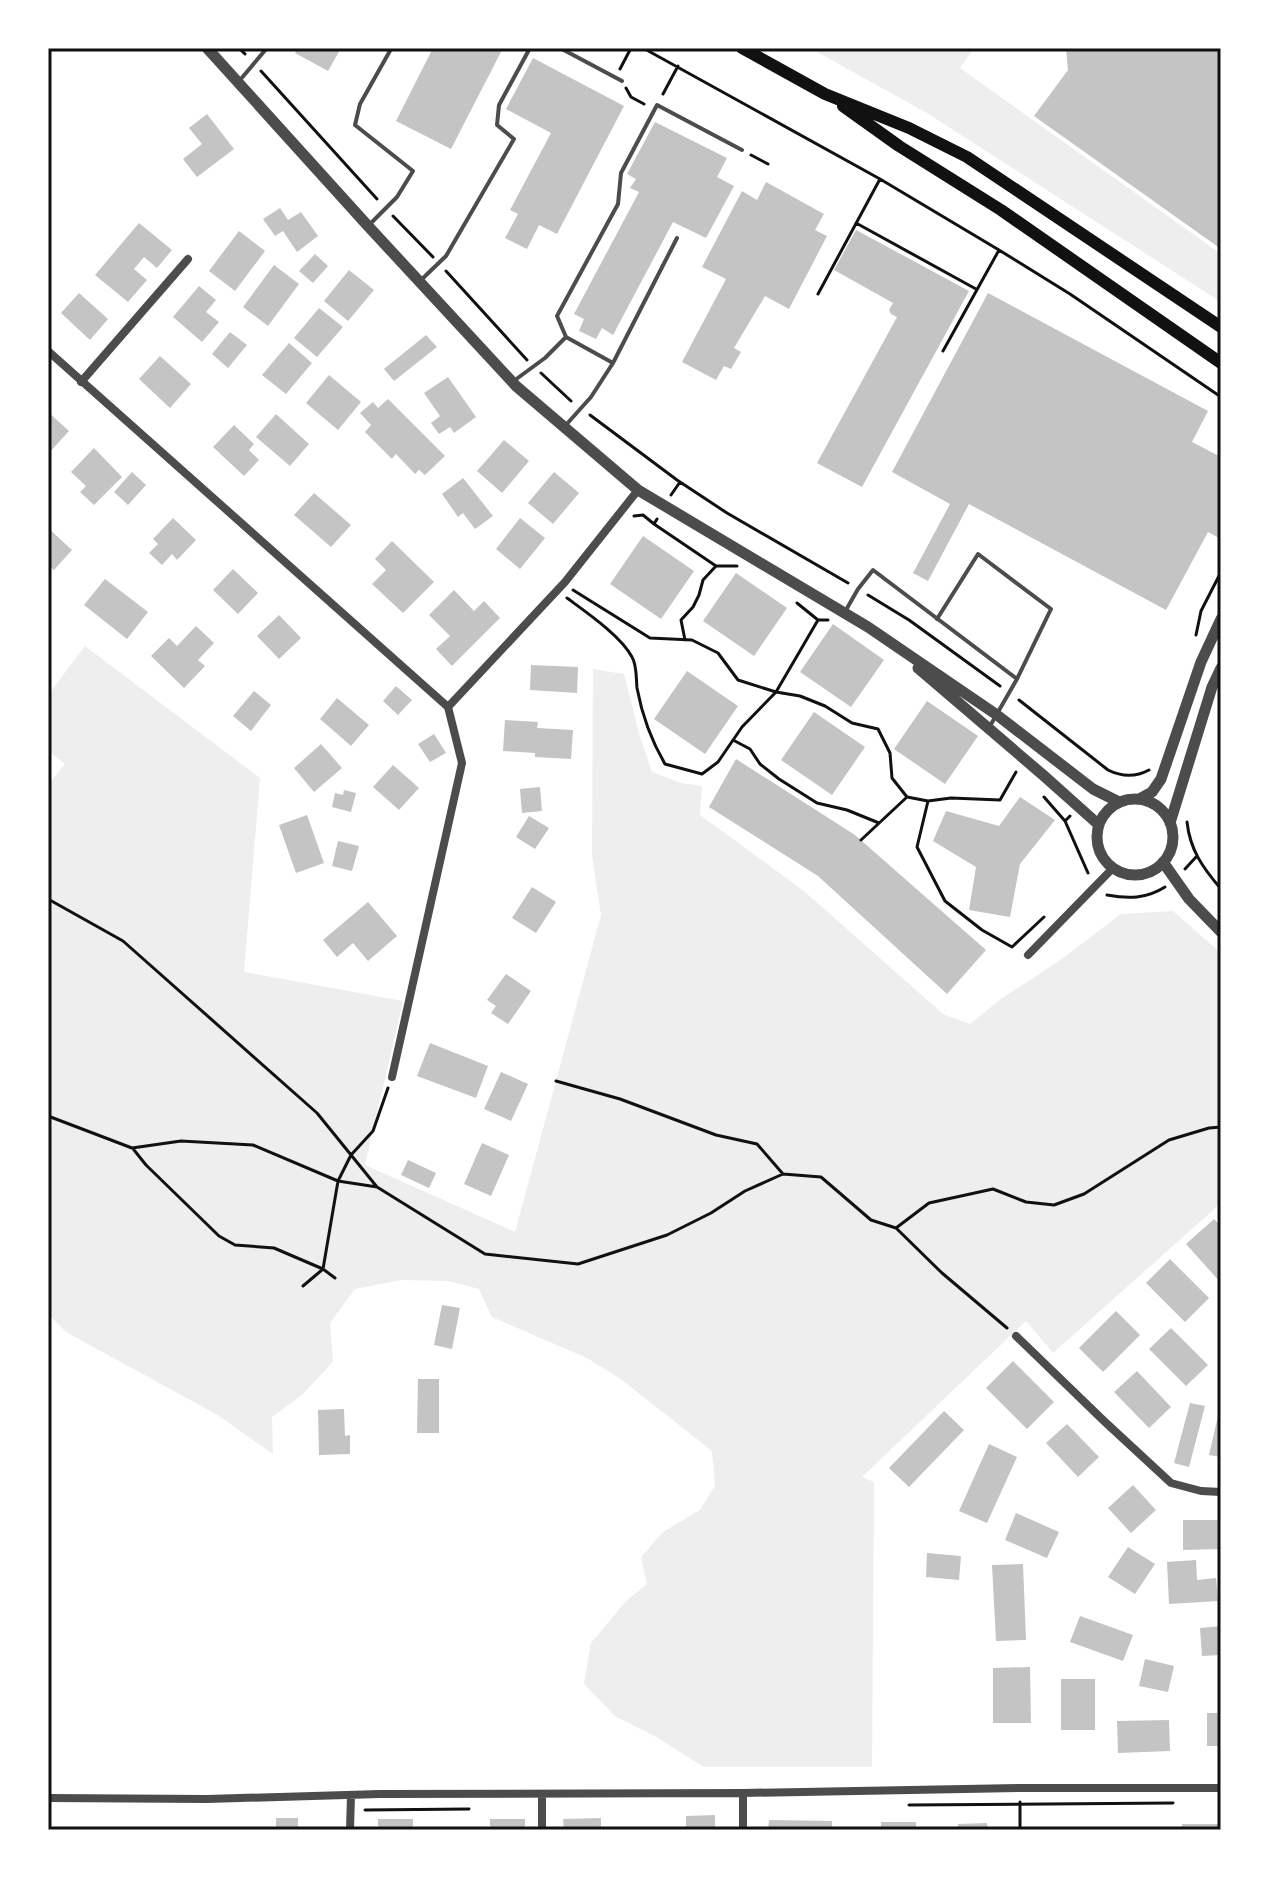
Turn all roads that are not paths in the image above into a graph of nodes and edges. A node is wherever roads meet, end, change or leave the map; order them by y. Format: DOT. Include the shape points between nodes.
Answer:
graph roads {
  1 [pos="207,48"];
  2 [pos="267,48"];
  3 [pos="394,48"];
  4 [pos="530,48"];
  5 [pos="560,48"];
  6 [pos="742,48"];
  7 [pos="622,81"];
  8 [pos="238,83"];
  9 [pos="825,94"];
  10 [pos="742,150"];
  11 [pos="368,226"];
  12 [pos="677,238"];
  13 [pos="188,259"];
  14 [pos="419,282"];
  15 [pos="1221,327"];
  16 [pos="566,337"];
  17 [pos="48,351"];
  18 [pos="613,363"];
  19 [pos="1221,363"];
  20 [pos="81,382"];
  21 [pos="512,382"];
  22 [pos="564,428"];
  23 [pos="638,490"];
  24 [pos="845,613"];
  25 [pos="937,619"];
  26 [pos="1221,619"];
  27 [pos="868,627"];
  28 [pos="1221,668"];
  29 [pos="1017,679"];
  30 [pos="448,707"];
  31 [pos="997,715"];
  32 [pos="989,729"];
  33 [pos="1139,799"];
  34 [pos="1119,802"];
  35 [pos="1170,823"];
  36 [pos="1099,825"];
  37 [pos="1163,862"];
  38 [pos="1113,868"];
  39 [pos="1221,932"];
  40 [pos="1028,955"];
  41 [pos="392,1077"];
  42 [pos="1016,1336"];
  43 [pos="1221,1492"];
  44 [pos="1221,1788"];
  45 [pos="743,1793"];
  46 [pos="542,1794"];
  47 [pos="351,1795"];
  48 [pos="48,1798"];
  49 [pos="350,1830"];
  50 [pos="542,1830"];
  51 [pos="743,1830"];
  1 -- 8 [label="street"];
  2 -- 8 [label="lane"];
  3 -- 11 [label="lane" via="360,104 355,125 413,171 397,197"];
  4 -- 14 [label="lane" via="499,105 497,125 514,139 446,256"];
  5 -- 7 [label="lane"];
  6 -- 9 [label="main road"];
  8 -- 11 [label="street"];
  9 -- 15 [label="main road" via="967,157"];
  9 -- 19 [label="main road"];
  10 -- 16 [label="lane" via="656,107 621,173 618,204 557,316"];
  11 -- 14 [label="street"];
  12 -- 18 [label="lane"];
  13 -- 20 [label="street"];
  14 -- 21 [label="street"];
  16 -- 18 [label="lane"];
  16 -- 21 [label="lane"];
  17 -- 20 [label="street"];
  18 -- 22 [label="lane"];
  20 -- 30 [label="street"];
  21 -- 22 [label="street"];
  22 -- 23 [label="street"];
  23 -- 24 [label="street"];
  23 -- 30 [label="street" via="565,582"];
  24 -- 25 [label="lane" via="873,570"];
  24 -- 27 [label="street"];
  25 -- 29 [label="lane"];
  25 -- 29 [label="lane" via="978,554 1051,609"];
  26 -- 33 [label="street" via="1161,779"];
  27 -- 31 [label="street"];
  27 -- 32 [label="street"];
  28 -- 35 [label="street"];
  29 -- 31 [label="lane"];
  30 -- 41 [label="street" via="462,763"];
  31 -- 32 [label="lane"];
  31 -- 34 [label="street" via="1093,789"];
  32 -- 36 [label="street"];
  33 -- 34 [label="street"];
  33 -- 35 [label="street" via="1165,813"];
  34 -- 36 [label="street"];
  35 -- 37 [label="street" via="1172,845"];
  36 -- 38 [label="street" via="1098,848"];
  37 -- 38 [label="street" via="1139,874"];
  37 -- 39 [label="street"];
  38 -- 40 [label="street"];
  42 -- 43 [label="street" via="1171,1483"];
  44 -- 45 [label="street"];
  45 -- 46 [label="street"];
  45 -- 51 [label="street"];
  46 -- 47 [label="street"];
  46 -- 50 [label="street"];
  47 -- 48 [label="street"];
  47 -- 49 [label="street"];
}
